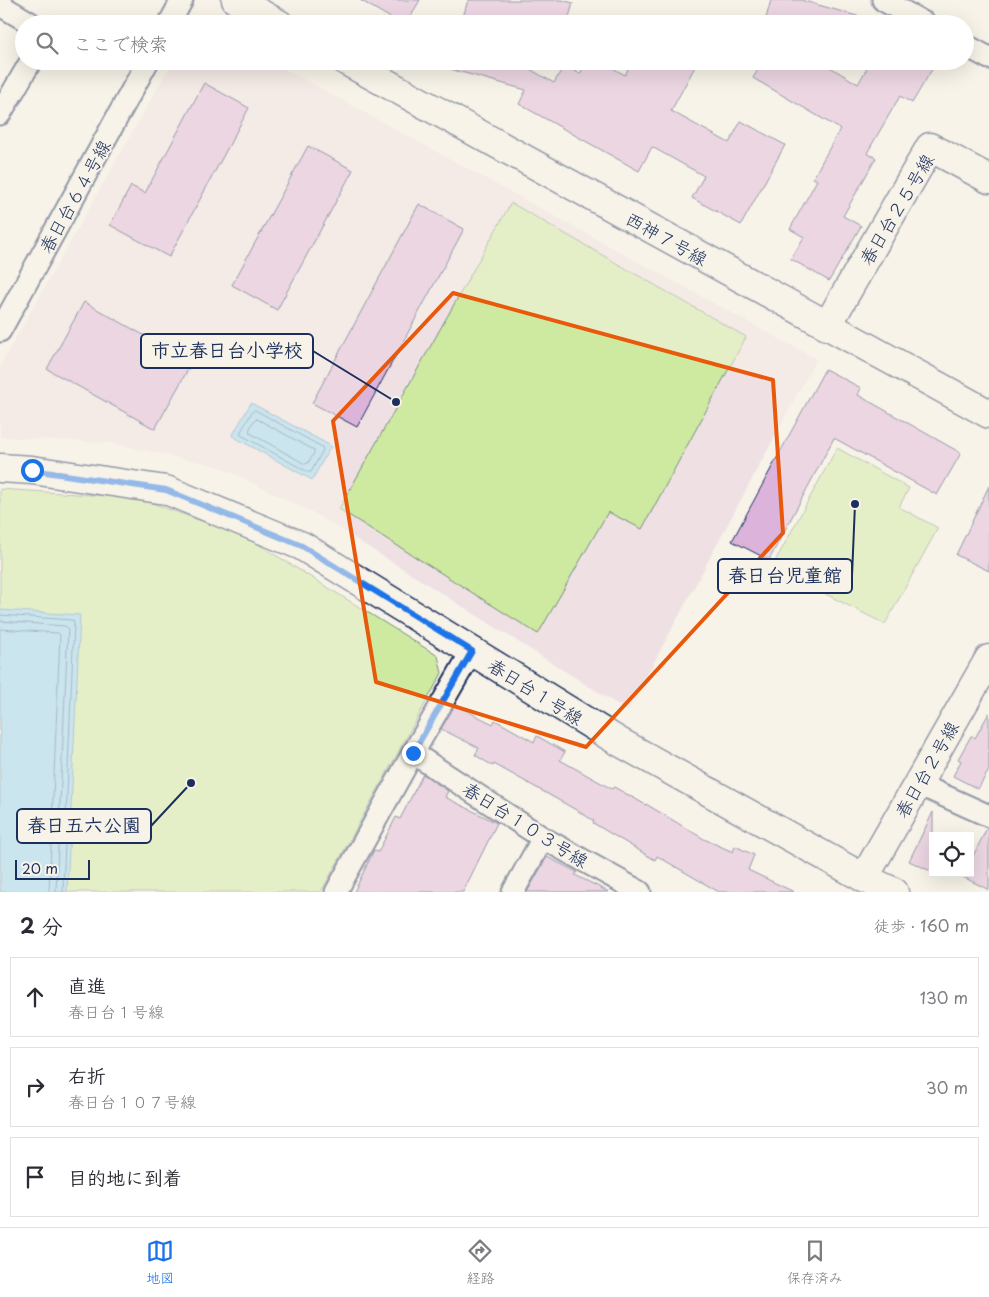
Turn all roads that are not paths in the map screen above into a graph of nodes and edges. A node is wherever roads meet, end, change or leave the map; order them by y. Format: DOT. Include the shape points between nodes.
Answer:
graph roads {
  1 [pos="182,0"];
  2 [pos="236,0"];
  3 [pos="883,0"];
  4 [pos="0,5"];
  5 [pos="17,15"];
  6 [pos="174,15"];
  7 [pos="263,15"];
  8 [pos="910,15"];
  9 [pos="974,50"];
  10 [pos="989,58"];
  11 [pos="26,70"];
  12 [pos="143,70"];
  13 [pos="362,70"];
  14 [pos="0,114"];
  15 [pos="989,179"];
  16 [pos="827,326"];
  17 [pos="0,331"];
  18 [pos="989,414"];
  19 [pos="0,468"];
  20 [pos="472,651"];
  21 [pos="989,659"];
  22 [pos="413,753"];
  23 [pos="918,784"];
  24 [pos="989,816"];
  25 [pos="543,838"];
  26 [pos="860,885"];
  27 [pos="336,892"];
  28 [pos="513,892"];
  29 [pos="640,892"];
  30 [pos="894,892"];
  1 -- 6 [label="street"];
  2 -- 7 [label="street"];
  3 -- 8 [label="street"];
  4 -- 5 [label="street"];
  9 -- 10 [label="street"];
  11 -- 14 [label="street"];
  12 -- 17 [label="street, 春日台６４号線"];
  13 -- 16 [label="street, 西神７号線"];
  15 -- 16 [label="street, 春日台２５号線" via="930,147"];
  16 -- 18 [label="street, 西神７号線"];
  19 -- 20 [label="street, 春日台１号線" via="166,490 302,546"];
  20 -- 22 [label="street"];
  20 -- 26 [label="street, 春日台１号線"];
  21 -- 23 [label="street, 春日台２号線"];
  22 -- 25 [label="street, 春日台１０３号線"];
  22 -- 27 [label="street"];
  23 -- 24 [label="street"];
  23 -- 26 [label="street, 春日台２号線"];
  25 -- 28 [label="street"];
  25 -- 29 [label="street, 春日台１０３号線"];
  26 -- 30 [label="street, 春日台１号線"];
}
